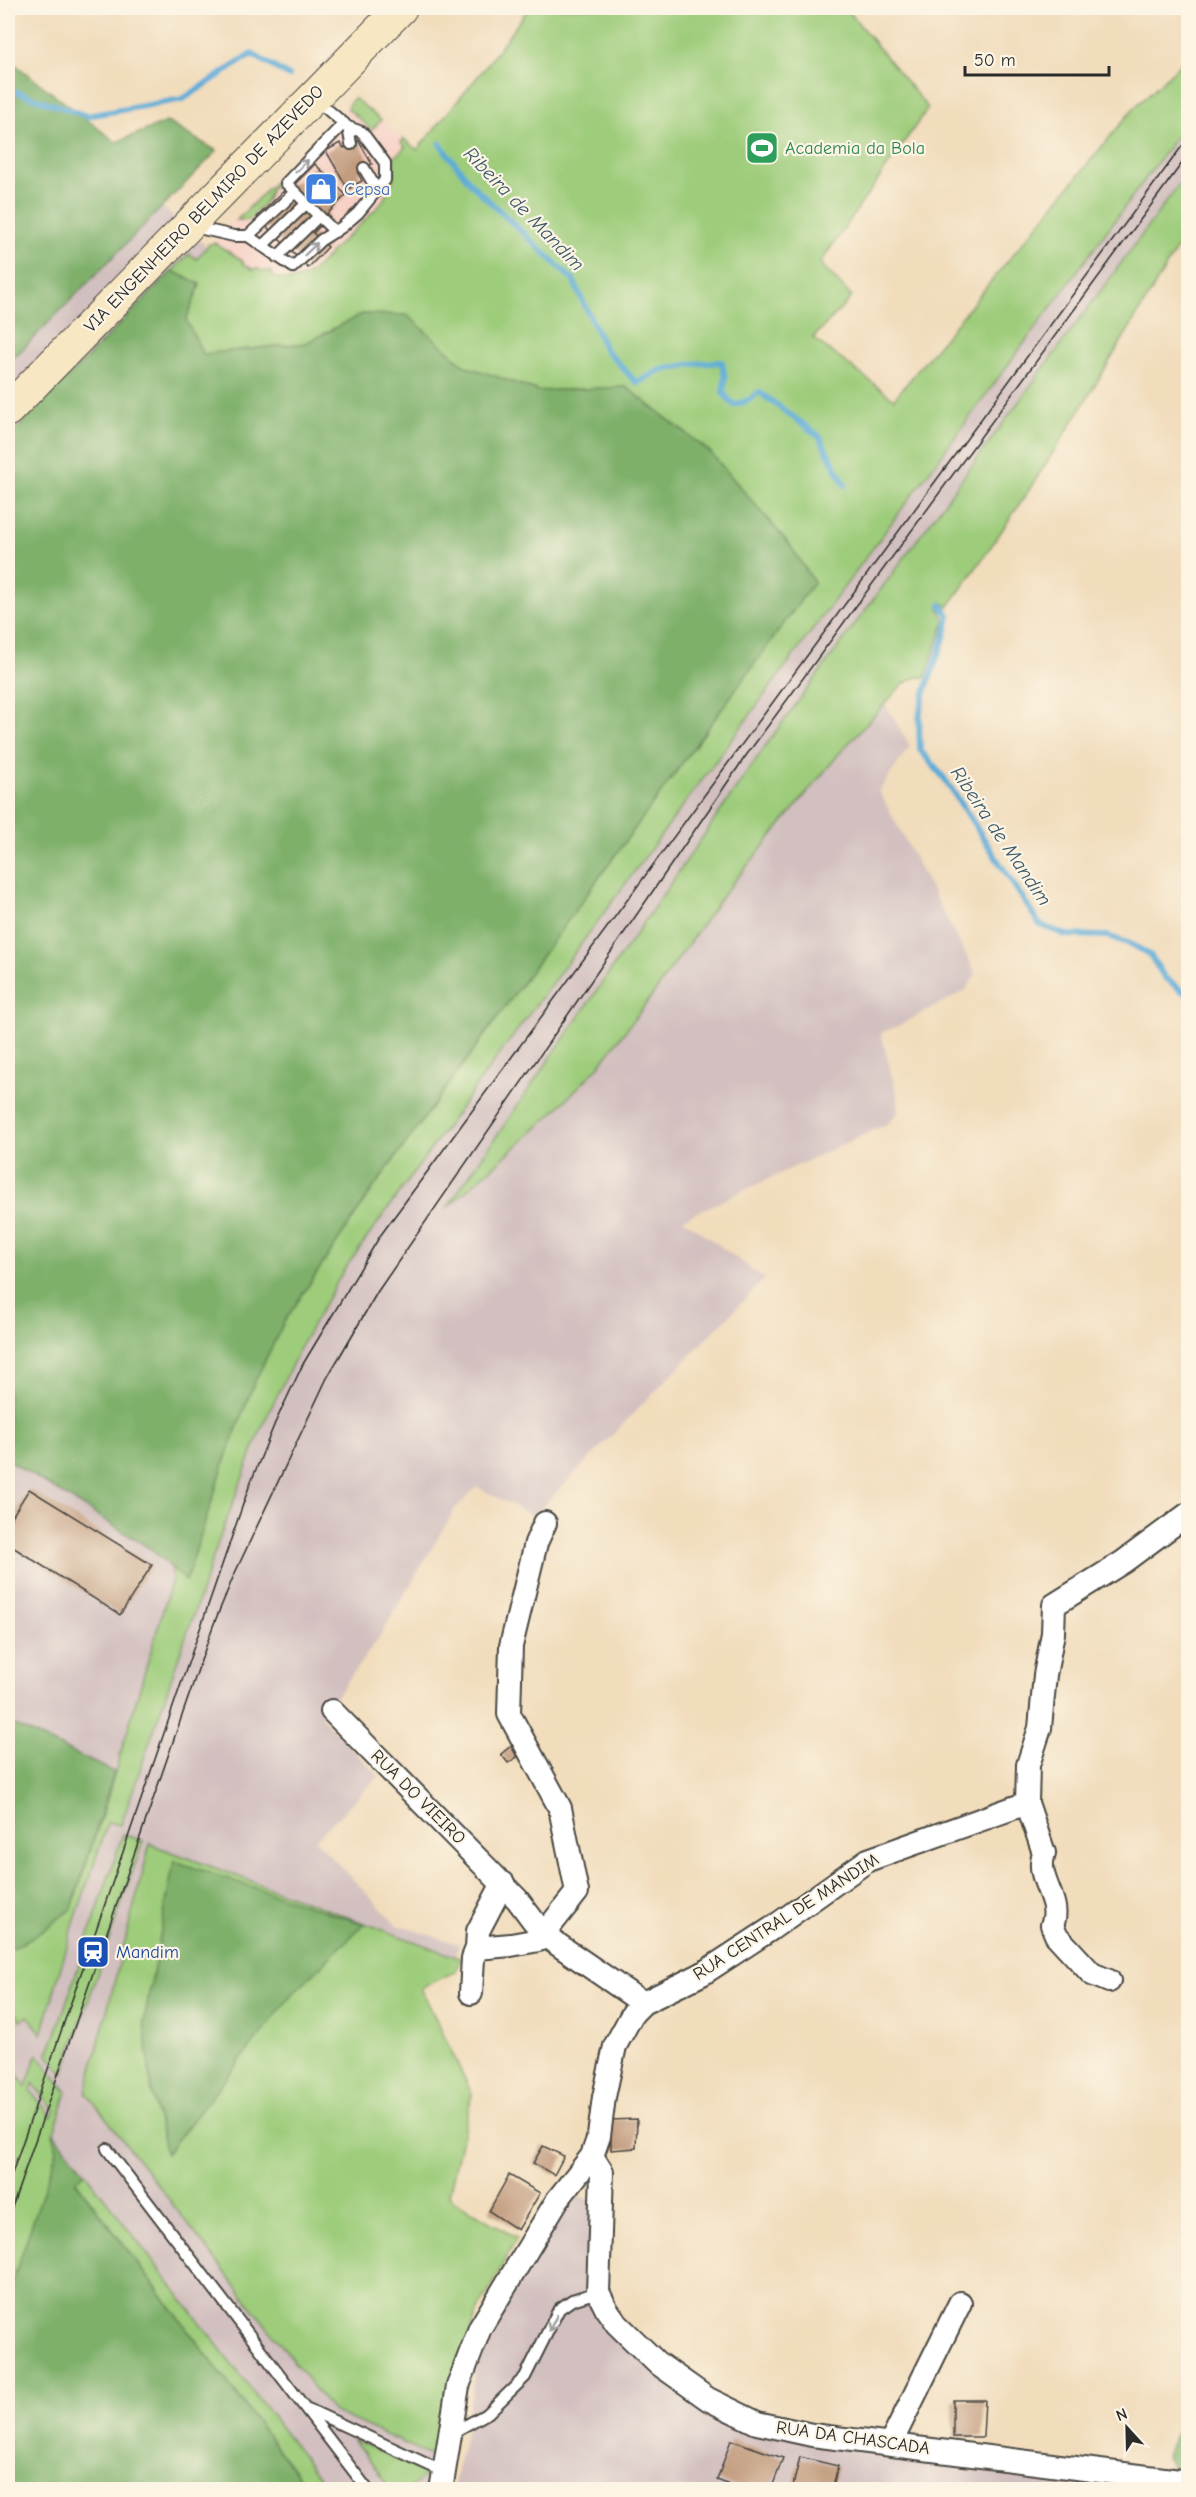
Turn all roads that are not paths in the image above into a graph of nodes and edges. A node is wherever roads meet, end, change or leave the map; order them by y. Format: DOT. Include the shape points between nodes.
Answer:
graph roads {
  1 [pos="401,8"];
  2 [pos="313,98"];
  3 [pos="346,125"];
  4 [pos="351,144"];
  5 [pos="364,168"];
  6 [pos="377,190"];
  7 [pos="295,192"];
  8 [pos="306,204"];
  9 [pos="319,216"];
  10 [pos="188,226"];
  11 [pos="335,232"];
  12 [pos="248,236"];
  13 [pos="262,246"];
  14 [pos="278,257"];
  15 [pos="8,410"];
  16 [pos="1188,1515"];
  17 [pos="545,1523"];
  18 [pos="332,1711"];
  19 [pos="1027,1803"];
  20 [pos="503,1883"];
  21 [pos="544,1935"];
  22 [pos="477,1948"];
  23 [pos="1109,1981"];
  24 [pos="471,1994"];
  25 [pos="643,2003"];
  26 [pos="107,2149"];
  27 [pos="592,2156"];
  28 [pos="598,2292"];
  29 [pos="960,2303"];
  30 [pos="305,2408"];
  31 [pos="452,2434"];
  32 [pos="890,2445"];
  33 [pos="443,2481"];
  34 [pos="1188,2482"];
  35 [pos="368,2490"];
  1 -- 2 [label="main road, VIA ENGENHEIRO BELMIRO DE AZEVEDO"];
  2 -- 3 [label="lane"];
  2 -- 10 [label="main road, VIA ENGENHEIRO BELMIRO DE AZEVEDO"];
  3 -- 4 [label="lane"];
  3 -- 6 [label="lane" via="362,132 385,163 385,180"];
  7 -- 3 [label="lane, one-way" via="286,183"];
  5 -- 6 [label="lane"];
  6 -- 11 [label="lane"];
  7 -- 8 [label="lane"];
  7 -- 12 [label="lane"];
  8 -- 9 [label="lane"];
  8 -- 13 [label="lane"];
  9 -- 11 [label="lane"];
  9 -- 14 [label="lane"];
  10 -- 12 [label="lane"];
  10 -- 15 [label="main road, VIA ENGENHEIRO BELMIRO DE AZEVEDO"];
  14 -- 11 [label="lane, one-way" via="293,267"];
  12 -- 13 [label="lane"];
  13 -- 14 [label="lane"];
  16 -- 19 [label="street" via="1054,1605 1040,1728 1028,1766"];
  17 -- 21 [label="street" via="536,1543 511,1646 509,1713 560,1808 577,1892"];
  18 -- 20 [label="street, RUA DO VIEIRO"];
  19 -- 23 [label="street" via="1044,1853 1040,1862 1053,1903 1056,1917 1052,1925 1056,1935 1092,1974"];
  19 -- 25 [label="street, RUA CENTRAL DE MANDIM" via="868,1860 702,1974"];
  20 -- 21 [label="street, RUA DO VIEIRO"];
  20 -- 22 [label="street" via="478,1931"];
  21 -- 22 [label="street" via="538,1940"];
  21 -- 25 [label="street, RUA DO VIEIRO"];
  22 -- 24 [label="street"];
  25 -- 27 [label="street, RUA CENTRAL DE MANDIM" via="615,2046"];
  26 -- 30 [label="lane"];
  27 -- 28 [label="street" via="602,2172"];
  27 -- 31 [label="street, RUA CENTRAL DE MANDIM" via="558,2199 480,2328 458,2386"];
  28 -- 31 [label="lane, one-way" via="572,2300 559,2309 525,2377 488,2413"];
  28 -- 32 [label="street, RUA DA CHASCADA" via="617,2324 656,2362 708,2399 740,2416 776,2428"];
  29 -- 32 [label="street"];
  30 -- 33 [label="lane"];
  30 -- 35 [label="lane"];
  31 -- 33 [label="street, RUA CENTRAL DE MANDIM"];
  32 -- 34 [label="street, RUA DA CHASCADA"];
}
